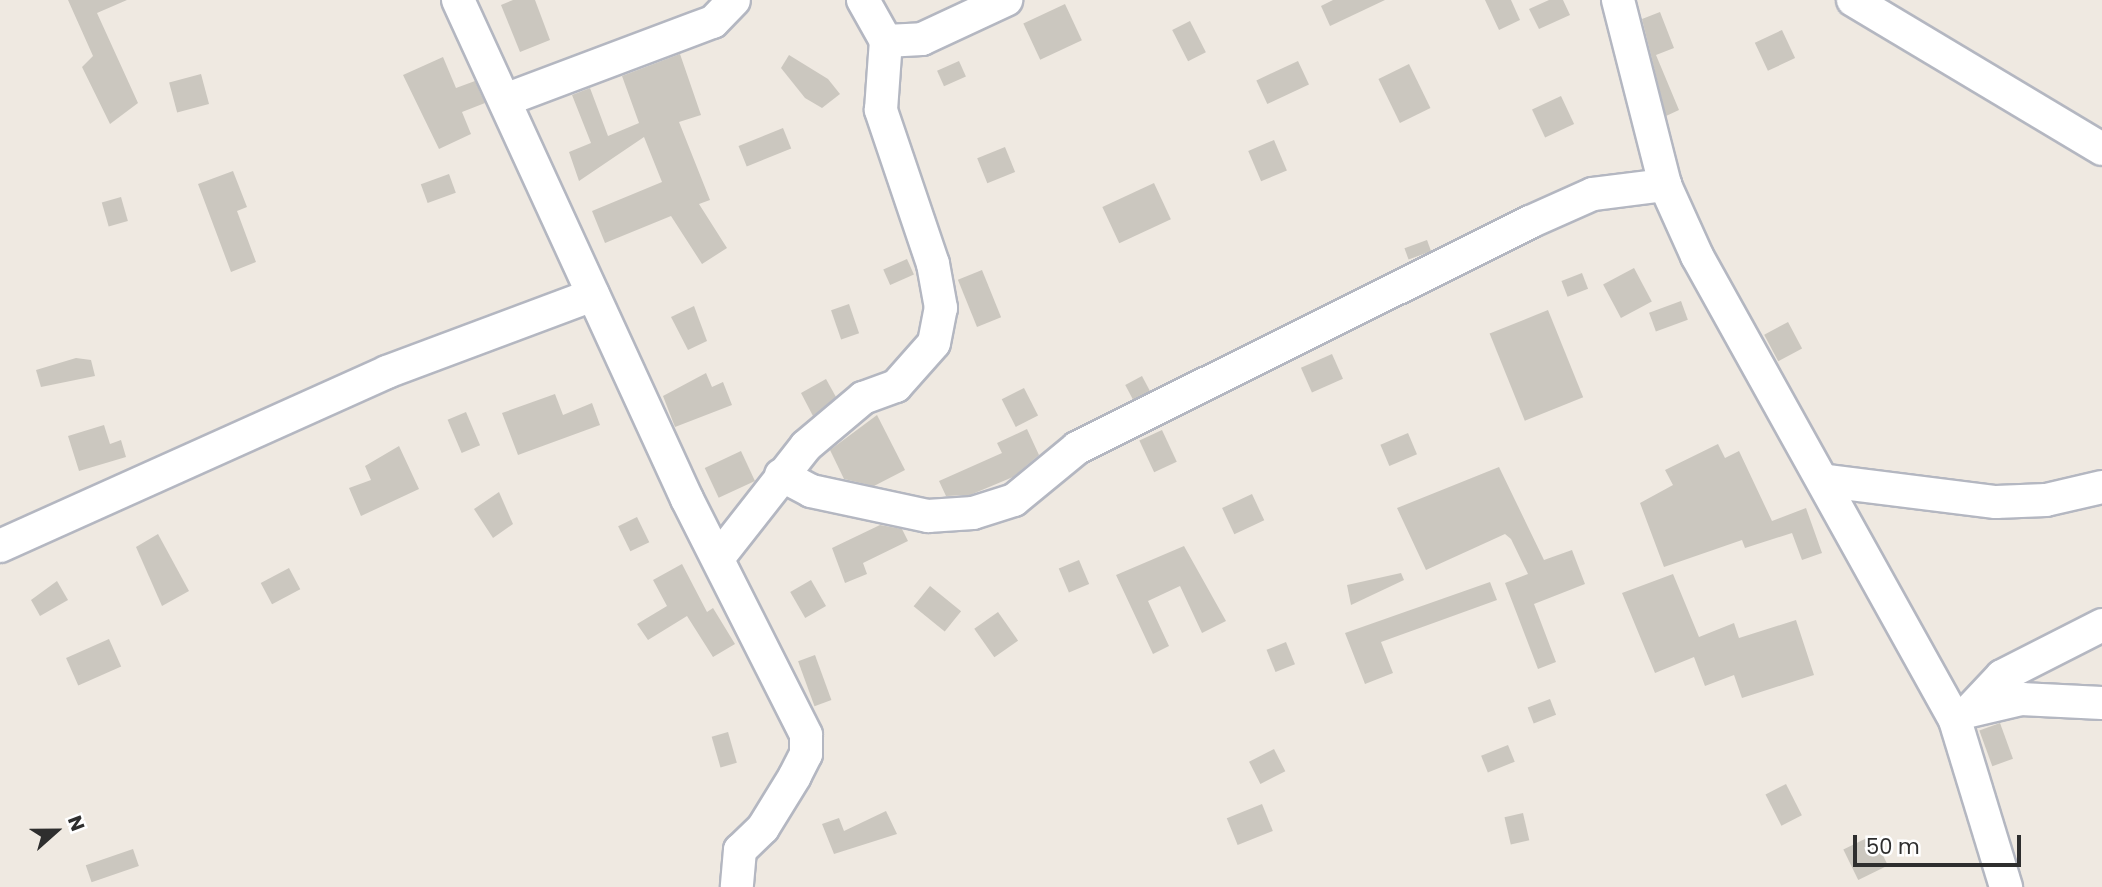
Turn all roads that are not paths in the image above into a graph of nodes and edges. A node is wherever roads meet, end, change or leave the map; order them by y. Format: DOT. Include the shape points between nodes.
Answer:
graph roads {
  1 [pos="458,0"];
  2 [pos="734,0"];
  3 [pos="863,0"];
  4 [pos="1006,0"];
  5 [pos="1618,0"];
  6 [pos="1853,0"];
  7 [pos="886,41"];
  8 [pos="505,100"];
  9 [pos="2102,149"];
  10 [pos="1665,186"];
  11 [pos="593,295"];
  12 [pos="781,475"];
  13 [pos="1827,481"];
  14 [pos="2102,487"];
  15 [pos="0,546"];
  16 [pos="719,557"];
  17 [pos="2102,625"];
  18 [pos="2102,703"];
  19 [pos="1963,714"];
  20 [pos="737,887"];
  21 [pos="2006,887"];
  1 -- 8 [label="street"];
  2 -- 8 [label="street" via="713,22"];
  3 -- 7 [label="street"];
  4 -- 7 [label="street" via="922,39"];
  5 -- 10 [label="street"];
  6 -- 9 [label="street"];
  7 -- 12 [label="street" via="881,110 933,264 939,323 918,368 839,415"];
  8 -- 11 [label="street"];
  10 -- 12 [label="street" via="1593,194 1530,222 1077,447 1041,483 973,513 928,516 880,507 811,491"];
  10 -- 13 [label="street" via="1728,314"];
  11 -- 15 [label="street" via="387,372"];
  11 -- 16 [label="street"];
  12 -- 16 [label="street"];
  13 -- 14 [label="street" via="1996,502 2046,500"];
  13 -- 19 [label="street"];
  16 -- 20 [label="street" via="784,684 807,747 763,828 740,850"];
  17 -- 19 [label="street" via="2002,676"];
  18 -- 19 [label="street" via="2021,699"];
  19 -- 21 [label="street"];
}
